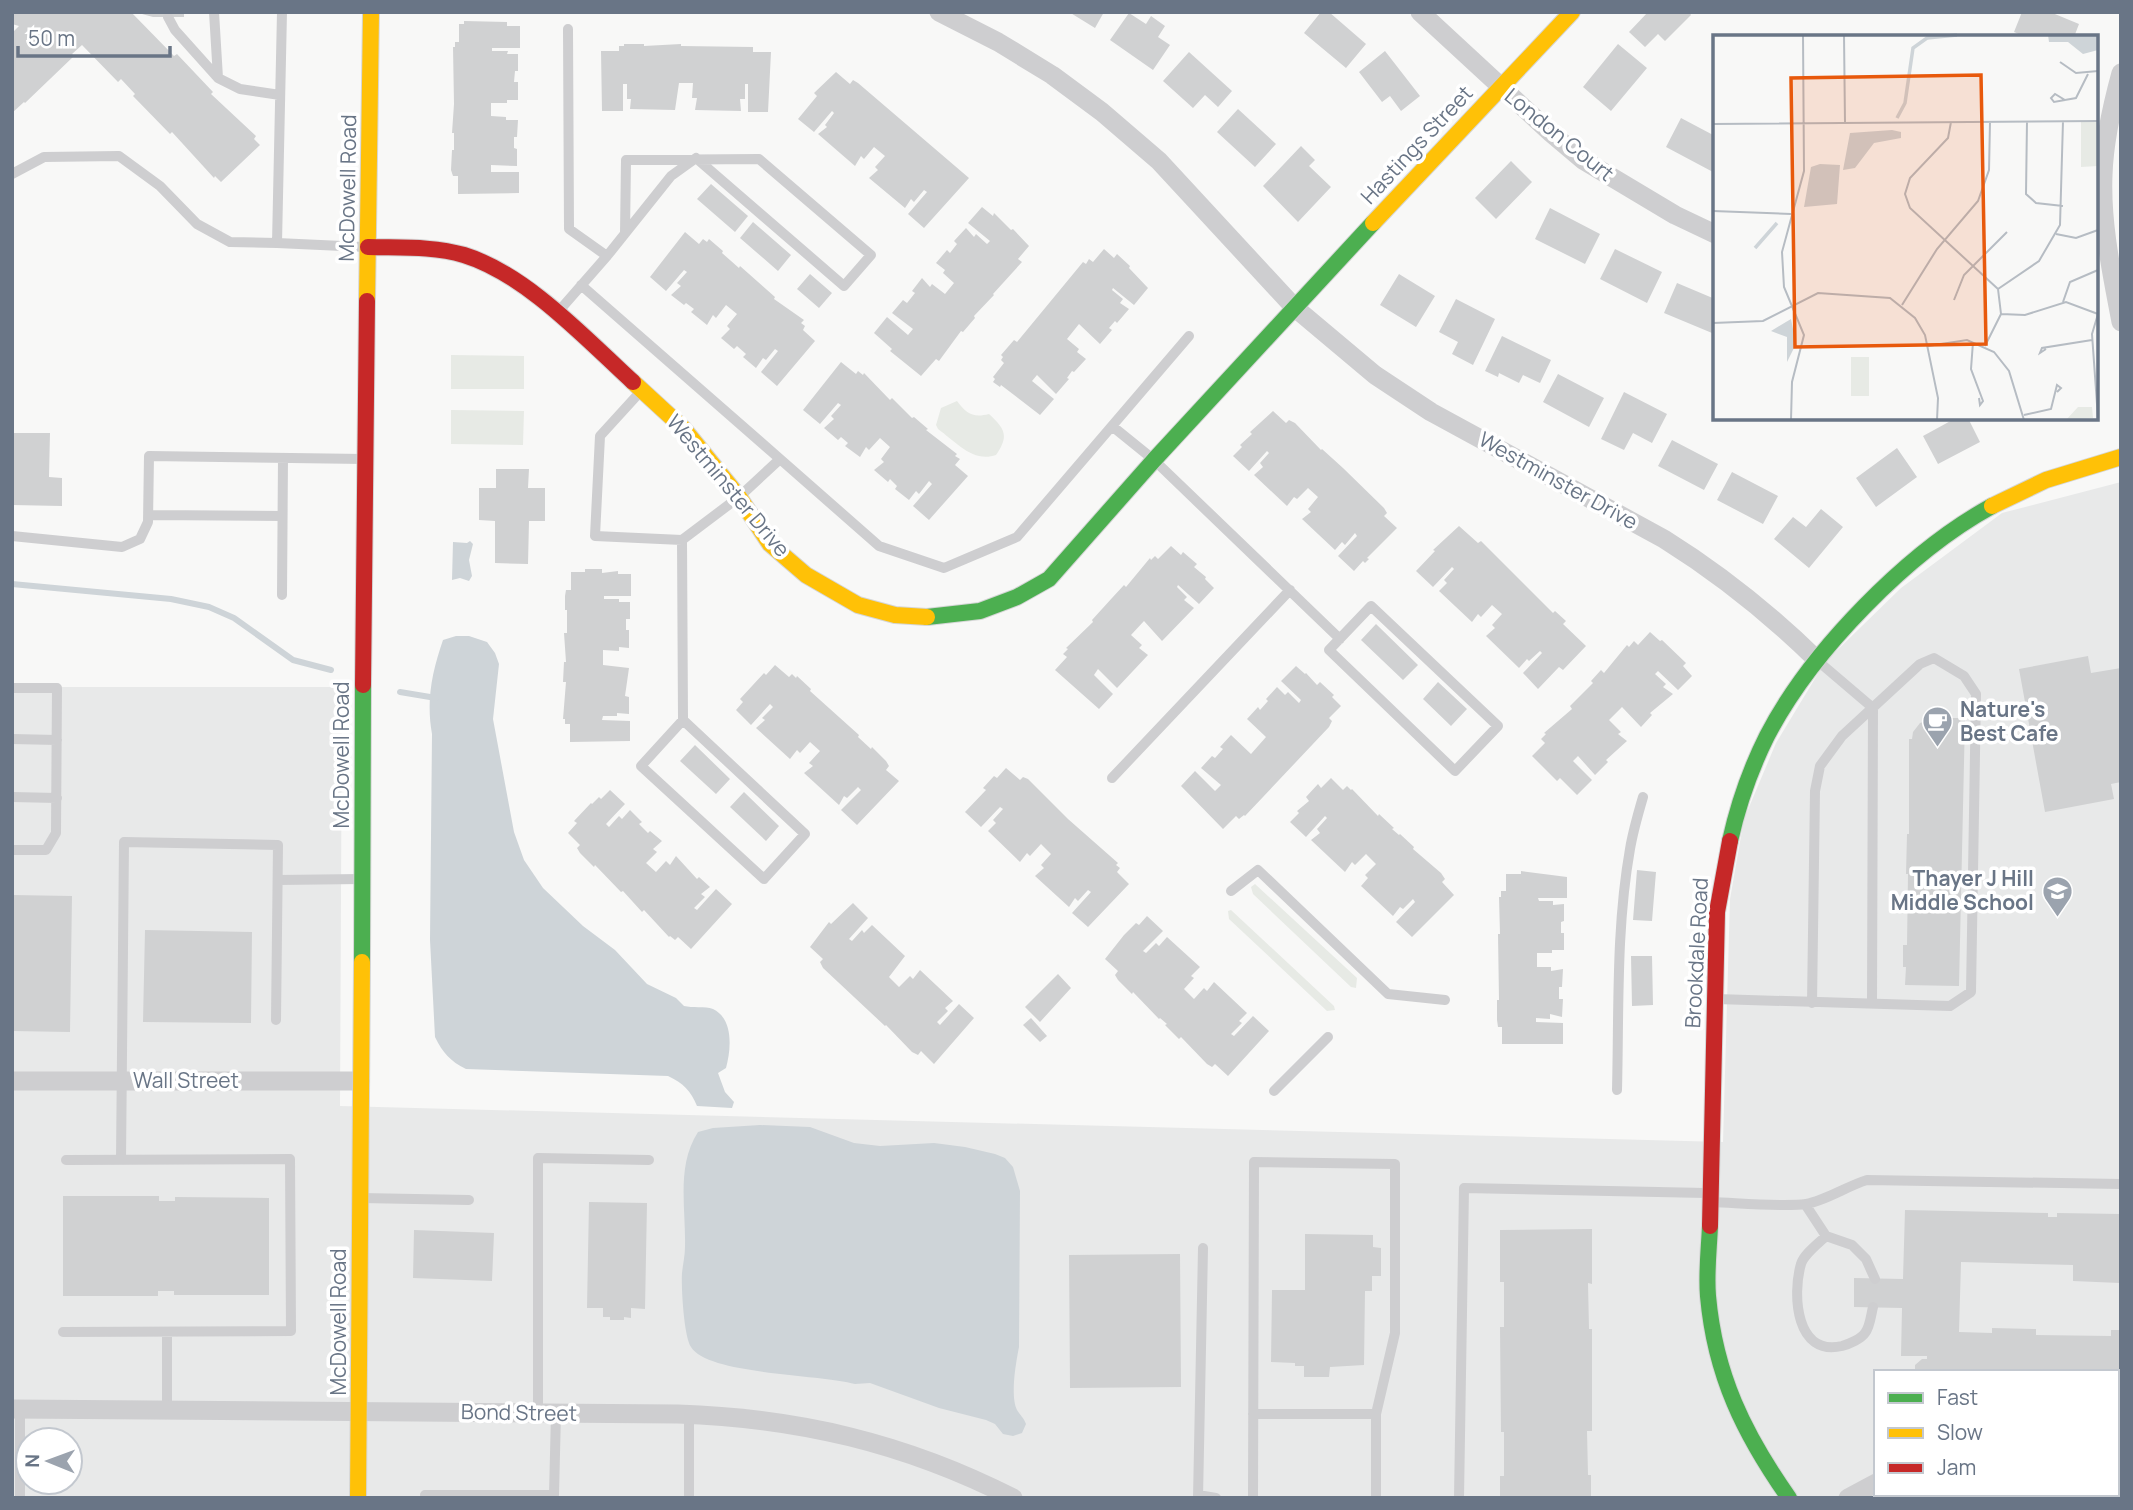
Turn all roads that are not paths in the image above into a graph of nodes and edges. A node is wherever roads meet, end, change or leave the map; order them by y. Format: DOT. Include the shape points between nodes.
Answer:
graph roads {
  1 [pos="214,12"];
  2 [pos="282,12"];
  3 [pos="371,12"];
  4 [pos="939,12"];
  5 [pos="1420,12"];
  6 [pos="1572,12"];
  7 [pos="168,17"];
  8 [pos="568,29"];
  9 [pos="2121,73"];
  10 [pos="218,78"];
  11 [pos="1501,87"];
  12 [pos="280,95"];
  13 [pos="2118,98"];
  14 [pos="696,159"];
  15 [pos="12,174"];
  16 [pos="625,233"];
  17 [pos="1713,233"];
  18 [pos="278,243"];
  19 [pos="368,247"];
  20 [pos="607,256"];
  21 [pos="581,285"];
  22 [pos="1294,307"];
  23 [pos="557,312"];
  24 [pos="2121,322"];
  25 [pos="1189,336"];
  26 [pos="642,389"];
  27 [pos="1112,426"];
  28 [pos="2121,457"];
  29 [pos="283,458"];
  30 [pos="365,459"];
  31 [pos="780,459"];
  32 [pos="1154,460"];
  33 [pos="739,497"];
  34 [pos="148,515"];
  35 [pos="282,516"];
  36 [pos="12,536"];
  37 [pos="682,540"];
  38 [pos="1290,590"];
  39 [pos="282,595"];
  40 [pos="1340,639"];
  41 [pos="1817,660"];
  42 [pos="12,688"];
  43 [pos="1873,708"];
  44 [pos="682,720"];
  45 [pos="12,739"];
  46 [pos="57,740"];
  47 [pos="1112,778"];
  48 [pos="12,797"];
  49 [pos="1643,797"];
  50 [pos="57,798"];
  51 [pos="12,850"];
  52 [pos="362,879"];
  53 [pos="278,880"];
  54 [pos="1231,891"];
  55 [pos="1714,999"];
  56 [pos="1445,1000"];
  57 [pos="1811,1003"];
  58 [pos="1872,1004"];
  59 [pos="276,1020"];
  60 [pos="1328,1037"];
  61 [pos="12,1081"];
  62 [pos="121,1081"];
  63 [pos="360,1082"];
  64 [pos="1617,1090"];
  65 [pos="1274,1091"];
  66 [pos="66,1160"];
  67 [pos="121,1160"];
  68 [pos="649,1160"];
  69 [pos="2121,1184"];
  70 [pos="360,1198"];
  71 [pos="1710,1198"];
  72 [pos="469,1200"];
  73 [pos="1805,1204"];
  74 [pos="1826,1236"];
  75 [pos="1203,1248"];
  76 [pos="1875,1279"];
  77 [pos="1873,1307"];
  78 [pos="63,1332"];
  79 [pos="167,1332"];
  80 [pos="16,1409"];
  81 [pos="167,1409"];
  82 [pos="359,1411"];
  83 [pos="547,1413"];
  84 [pos="689,1414"];
  85 [pos="1254,1414"];
  86 [pos="1376,1414"];
  87 [pos="1874,1484"];
  88 [pos="425,1494"];
  89 [pos="1198,1496"];
  90 [pos="554,1497"];
  91 [pos="20,1498"];
  92 [pos="358,1498"];
  93 [pos="689,1498"];
  94 [pos="1013,1498"];
  95 [pos="1216,1498"];
  96 [pos="1253,1498"];
  97 [pos="1376,1498"];
  98 [pos="1460,1498"];
  99 [pos="1789,1498"];
  100 [pos="1848,1498"];
  1 -- 10 [label="lane"];
  2 -- 12 [label="lane"];
  3 -- 19 [label="street, McDowell Road"];
  4 -- 22 [label="street, Westminster Drive" via="1052,75 1102,112 1176,178"];
  5 -- 11 [label="street, London Court"];
  6 -- 11 [label="street, Hastings Street"];
  7 -- 10 [label="lane"];
  8 -- 20 [label="lane" via="569,229"];
  9 -- 13 [label="street"];
  10 -- 12 [label="lane" via="240,89"];
  11 -- 17 [label="street, London Court" via="1583,160"];
  11 -- 22 [label="street, Hastings Street"];
  12 -- 18 [label="lane"];
  13 -- 24 [label="street" via="2103,177 2106,237"];
  14 -- 14 [label="lane" via="844,285 870,255 758,159"];
  14 -- 16 [label="lane" via="671,176"];
  14 -- 16 [label="lane" via="626,160"];
  15 -- 18 [label="lane" via="44,157 119,156 160,186 197,224 230,242"];
  16 -- 20 [label="lane"];
  18 -- 19 [label="lane"];
  19 -- 23 [label="street, Westminster Drive" via="463,255 498,269"];
  19 -- 30 [label="street, McDowell Road"];
  20 -- 21 [label="lane"];
  21 -- 23 [label="lane"];
  21 -- 31 [label="lane"];
  22 -- 32 [label="street, Westminster Drive"];
  22 -- 41 [label="street, Westminster Drive" via="1375,374 1431,412 1696,559"];
  23 -- 26 [label="street, Westminster Drive"];
  25 -- 27 [label="lane"];
  26 -- 33 [label="street, Westminster Drive" via="683,428"];
  26 -- 37 [label="lane" via="600,436 596,536"];
  27 -- 31 [label="lane" via="1017,537 944,568 879,546"];
  27 -- 32 [label="lane"];
  28 -- 41 [label="street, Brookdale Road" via="2053,477 1972,516 1920,554"];
  29 -- 30 [label="lane"];
  29 -- 34 [label="lane" via="149,457"];
  29 -- 35 [label="lane"];
  30 -- 52 [label="street, McDowell Road"];
  31 -- 33 [label="lane"];
  32 -- 33 [label="street, Westminster Drive" via="1049,579 980,611 934,618 895,615 858,605 806,575 771,544"];
  32 -- 38 [label="lane"];
  33 -- 37 [label="lane"];
  34 -- 35 [label="lane"];
  34 -- 36 [label="lane" via="140,539 122,547"];
  35 -- 39 [label="lane"];
  37 -- 44 [label="lane"];
  38 -- 40 [label="lane"];
  38 -- 47 [label="lane"];
  40 -- 40 [label="lane" via="1371,606 1498,726 1455,771 1329,650"];
  41 -- 43 [label="lane"];
  41 -- 55 [label="street, Brookdale Road" via="1771,728 1745,784 1724,863"];
  42 -- 46 [label="lane" via="57,688"];
  43 -- 57 [label="lane" via="1842,736 1820,766 1817,778"];
  43 -- 58 [label="lane"];
  43 -- 58 [label="lane" via="1920,664 1934,658 1964,676 1976,694 1971,992 1950,1006"];
  44 -- 44 [label="lane" via="806,834 764,879 641,766"];
  45 -- 46 [label="lane"];
  46 -- 50 [label="lane"];
  48 -- 50 [label="lane"];
  49 -- 64 [label="lane" via="1626,875"];
  50 -- 51 [label="lane" via="56,833 46,850"];
  52 -- 53 [label="lane"];
  52 -- 63 [label="street, McDowell Road"];
  53 -- 59 [label="lane"];
  53 -- 62 [label="lane" via="278,845 124,842"];
  54 -- 56 [label="lane" via="1258,870 1388,994"];
  55 -- 57 [label="lane"];
  55 -- 71 [label="street, Brookdale Road"];
  57 -- 58 [label="lane"];
  60 -- 65 [label="lane"];
  61 -- 62 [label="street, Wall Street"];
  62 -- 63 [label="street, Wall Street"];
  62 -- 67 [label="lane"];
  63 -- 70 [label="street, McDowell Road"];
  66 -- 67 [label="lane"];
  67 -- 79 [label="lane" via="290,1159 291,1331"];
  68 -- 83 [label="lane" via="538,1158"];
  69 -- 73 [label="lane" via="1867,1180"];
  70 -- 72 [label="lane"];
  70 -- 82 [label="street, McDowell Road"];
  71 -- 73 [label="lane"];
  71 -- 98 [label="lane" via="1464,1188"];
  71 -- 99 [label="street, Brookdale Road" via="1708,1293 1716,1354 1749,1438"];
  73 -- 74 [label="lane"];
  74 -- 76 [label="lane" via="1852,1245 1866,1259"];
  74 -- 77 [label="lane" via="1802,1261 1798,1289 1799,1321 1811,1341 1832,1348 1849,1345 1866,1333"];
  75 -- 89 [label="lane"];
  78 -- 79 [label="lane"];
  79 -- 81 [label="lane"];
  80 -- 81 [label="street, Bond Street"];
  80 -- 91 [label="lane"];
  81 -- 82 [label="street, Bond Street"];
  82 -- 83 [label="street, Bond Street"];
  82 -- 92 [label="street, McDowell Road"];
  83 -- 84 [label="street, Bond Street"];
  83 -- 90 [label="lane"];
  84 -- 93 [label="lane"];
  84 -- 94 [label="street, Bond Street" via="739,1416 865,1439 908,1452"];
  85 -- 86 [label="lane"];
  85 -- 86 [label="lane" via="1255,1162 1395,1164 1395,1333"];
  85 -- 96 [label="lane"];
  86 -- 97 [label="lane"];
  87 -- 100 [label="street"];
  88 -- 90 [label="lane"];
  89 -- 95 [label="lane"];
}
